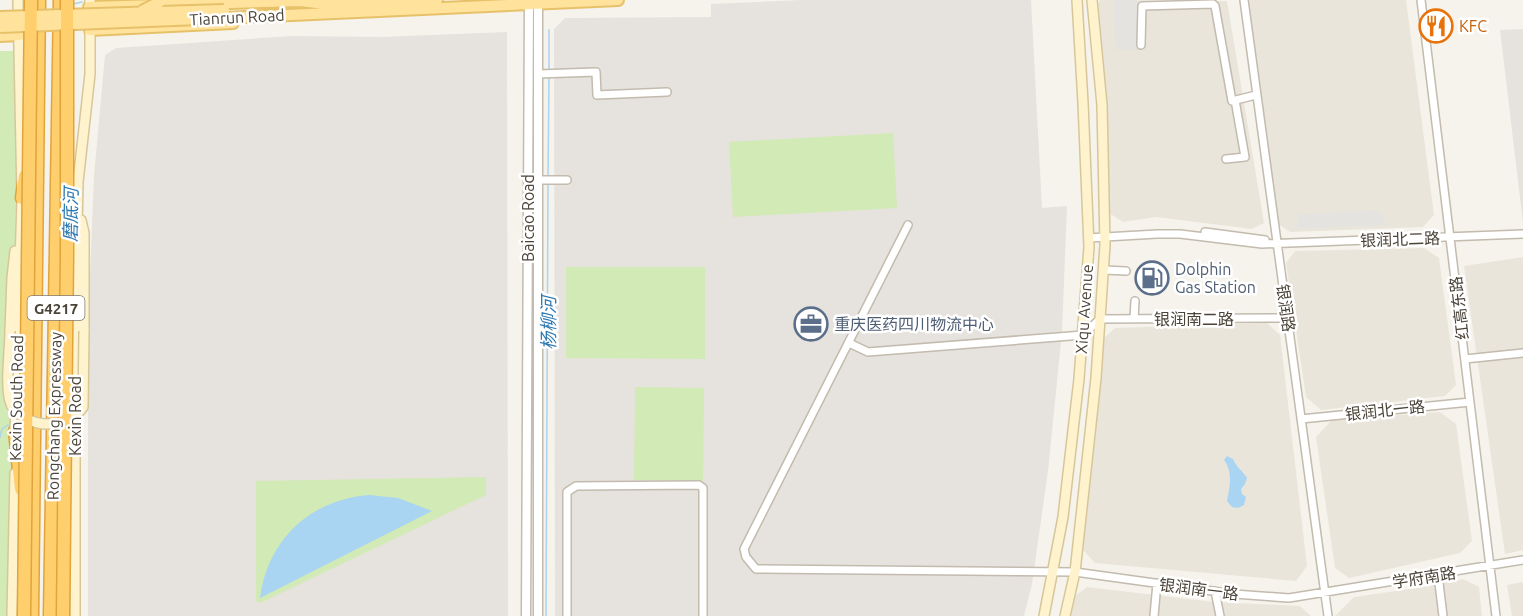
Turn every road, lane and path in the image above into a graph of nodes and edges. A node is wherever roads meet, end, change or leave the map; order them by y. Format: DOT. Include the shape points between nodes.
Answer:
graph roads {
  1 [pos="18,0"];
  2 [pos="31,0"];
  3 [pos="39,0"];
  4 [pos="60,0"];
  5 [pos="67,0"];
  6 [pos="163,0"];
  7 [pos="437,0"];
  8 [pos="618,0"];
  9 [pos="1077,0"];
  10 [pos="1092,0"];
  11 [pos="1244,0"];
  12 [pos="1421,0"];
  13 [pos="533,2"];
  14 [pos="89,3"];
  15 [pos="332,9"];
  16 [pos="134,14"];
  17 [pos="224,14"];
  18 [pos="0,17"];
  19 [pos="0,27"];
  20 [pos="90,30"];
  21 [pos="20,35"];
  22 [pos="0,36"];
  23 [pos="1142,45"];
  24 [pos="39,70"];
  25 [pos="545,74"];
  26 [pos="667,92"];
  27 [pos="1257,95"];
  28 [pos="1235,100"];
  29 [pos="1226,159"];
  30 [pos="545,180"];
  31 [pos="567,180"];
  32 [pos="22,198"];
  33 [pos="78,207"];
  34 [pos="908,225"];
  35 [pos="1105,234"];
  36 [pos="1523,234"];
  37 [pos="1088,235"];
  38 [pos="1450,238"];
  39 [pos="1276,243"];
  40 [pos="1104,270"];
  41 [pos="1126,271"];
  42 [pos="1135,301"];
  43 [pos="1287,318"];
  44 [pos="1100,319"];
  45 [pos="1134,319"];
  46 [pos="1083,335"];
  47 [pos="849,343"];
  48 [pos="1523,353"];
  49 [pos="1465,359"];
  50 [pos="1470,402"];
  51 [pos="1301,419"];
  52 [pos="15,430"];
  53 [pos="1523,560"];
  54 [pos="1490,567"];
  55 [pos="1053,571"];
  56 [pos="1075,572"];
  57 [pos="1438,575"];
  58 [pos="1157,583"];
  59 [pos="1215,591"];
  60 [pos="1324,593"];
  61 [pos="32,599"];
  62 [pos="12,616"];
  63 [pos="24,616"];
  64 [pos="32,616"];
  65 [pos="50,616"];
  66 [pos="63,616"];
  67 [pos="75,616"];
  68 [pos="526,616"];
  69 [pos="538,616"];
  70 [pos="567,616"];
  71 [pos="703,616"];
  72 [pos="1044,616"];
  73 [pos="1065,616"];
  74 [pos="1154,616"];
  75 [pos="1220,616"];
  76 [pos="1328,616"];
  77 [pos="1443,616"];
  78 [pos="1496,616"];
  1 -- 21 [label="main road, Kexin South Road"];
  2 -- 63 [label="highway, bridge"];
  3 -- 24 [label="highway, Rongchang Expressway / G4217"];
  4 -- 65 [label="highway, Rongchang Expressway / G4217"];
  5 -- 66 [label="highway, bridge"];
  6 -- 16 [label="main road, bridge"];
  7 -- 15 [label="main road, Tianrun Road"];
  8 -- 13 [label="main road, Tianrun Road"];
  9 -- 37 [label="main road, Xiqu Avenue"];
  10 -- 35 [label="main road, Xiqu Avenue" via="1102,105"];
  11 -- 27 [label="street, 银润路"];
  12 -- 38 [label="street, 红高东路"];
  13 -- 15 [label="main road, Tianrun Road"];
  13 -- 25 [label="street, Baicao Road"];
  13 -- 68 [label="street, Baicao Road"];
  14 -- 15 [label="main road" via="300,1"];
  14 -- 20 [label="main road, Kexin Road"];
  15 -- 17 [label="main road, Tianrun Road"];
  15 -- 20 [label="main road" via="297,20"];
  16 -- 17 [label="main road, Tianrun Road, bridge"];
  16 -- 18 [label="main road, Tianrun Road, bridge"];
  17 -- 19 [label="main road, Tianrun Road, bridge"];
  20 -- 33 [label="main road, Kexin Road"];
  21 -- 22 [label="main road"];
  21 -- 32 [label="main road, Kexin South Road"];
  23 -- 28 [label="street" via="1142,6 1213,4 1232,101"];
  24 -- 32 [label="highway"];
  24 -- 61 [label="highway, Rongchang Expressway / G4217"];
  25 -- 26 [label="street" via="596,72 597,95"];
  25 -- 30 [label="street, Baicao Road"];
  27 -- 28 [label="street"];
  27 -- 39 [label="street, 银润路"];
  28 -- 29 [label="street" via="1245,157"];
  30 -- 31 [label="street"];
  30 -- 69 [label="street, Baicao Road"];
  32 -- 33 [label="main road, bridge" via="12,278 9,400 28,420 42,424 71,419 82,407 84,233"];
  32 -- 52 [label="main road, Kexin South Road"];
  33 -- 67 [label="main road, Kexin Road"];
  34 -- 47 [label="street"];
  35 -- 37 [label="street, 银润北二路"];
  35 -- 39 [label="street, 银润北二路" via="1168,234"];
  35 -- 40 [label="main road, Xiqu Avenue"];
  36 -- 38 [label="street, 银润北二路"];
  37 -- 46 [label="main road, Xiqu Avenue"];
  38 -- 39 [label="street, 银润北二路"];
  38 -- 49 [label="street, 红高东路"];
  39 -- 43 [label="street, 银润路"];
  40 -- 41 [label="street"];
  40 -- 44 [label="main road, Xiqu Avenue"];
  42 -- 45 [label="street"];
  43 -- 45 [label="street, 银润南二路"];
  43 -- 51 [label="street, 银润路"];
  44 -- 45 [label="street, 银润南二路"];
  44 -- 46 [label="street"];
  44 -- 56 [label="main road, Xiqu Avenue"];
  46 -- 47 [label="street" via="868,352"];
  46 -- 55 [label="main road, Xiqu Avenue" via="1063,517"];
  47 -- 55 [label="street, 银润南一路" via="744,549 756,569"];
  48 -- 49 [label="street"];
  49 -- 50 [label="street, 红高东路"];
  50 -- 51 [label="street, 银润北一路"];
  50 -- 54 [label="street, 红高东路"];
  51 -- 60 [label="street, 银润路"];
  52 -- 61 [label="highway"];
  52 -- 62 [label="main road, Kexin South Road"];
  53 -- 54 [label="street, 学府南路"];
  54 -- 57 [label="street, 学府南路"];
  54 -- 78 [label="street, 红高东路"];
  55 -- 56 [label="street, 银润南一路"];
  55 -- 72 [label="main road, Xiqu Avenue"];
  56 -- 58 [label="street, 银润南一路"];
  56 -- 73 [label="main road, Xiqu Avenue"];
  57 -- 60 [label="street, 学府南路"];
  57 -- 77 [label="street"];
  58 -- 59 [label="street, 银润南一路"];
  58 -- 74 [label="street"];
  59 -- 60 [label="street, 银润南一路" via="1289,598"];
  59 -- 75 [label="street"];
  60 -- 76 [label="street, 银润路"];
  61 -- 64 [label="highway, Rongchang Expressway / G4217"];
  70 -- 71 [label="street" via="567,492 576,486 699,485 703,488"];
}
